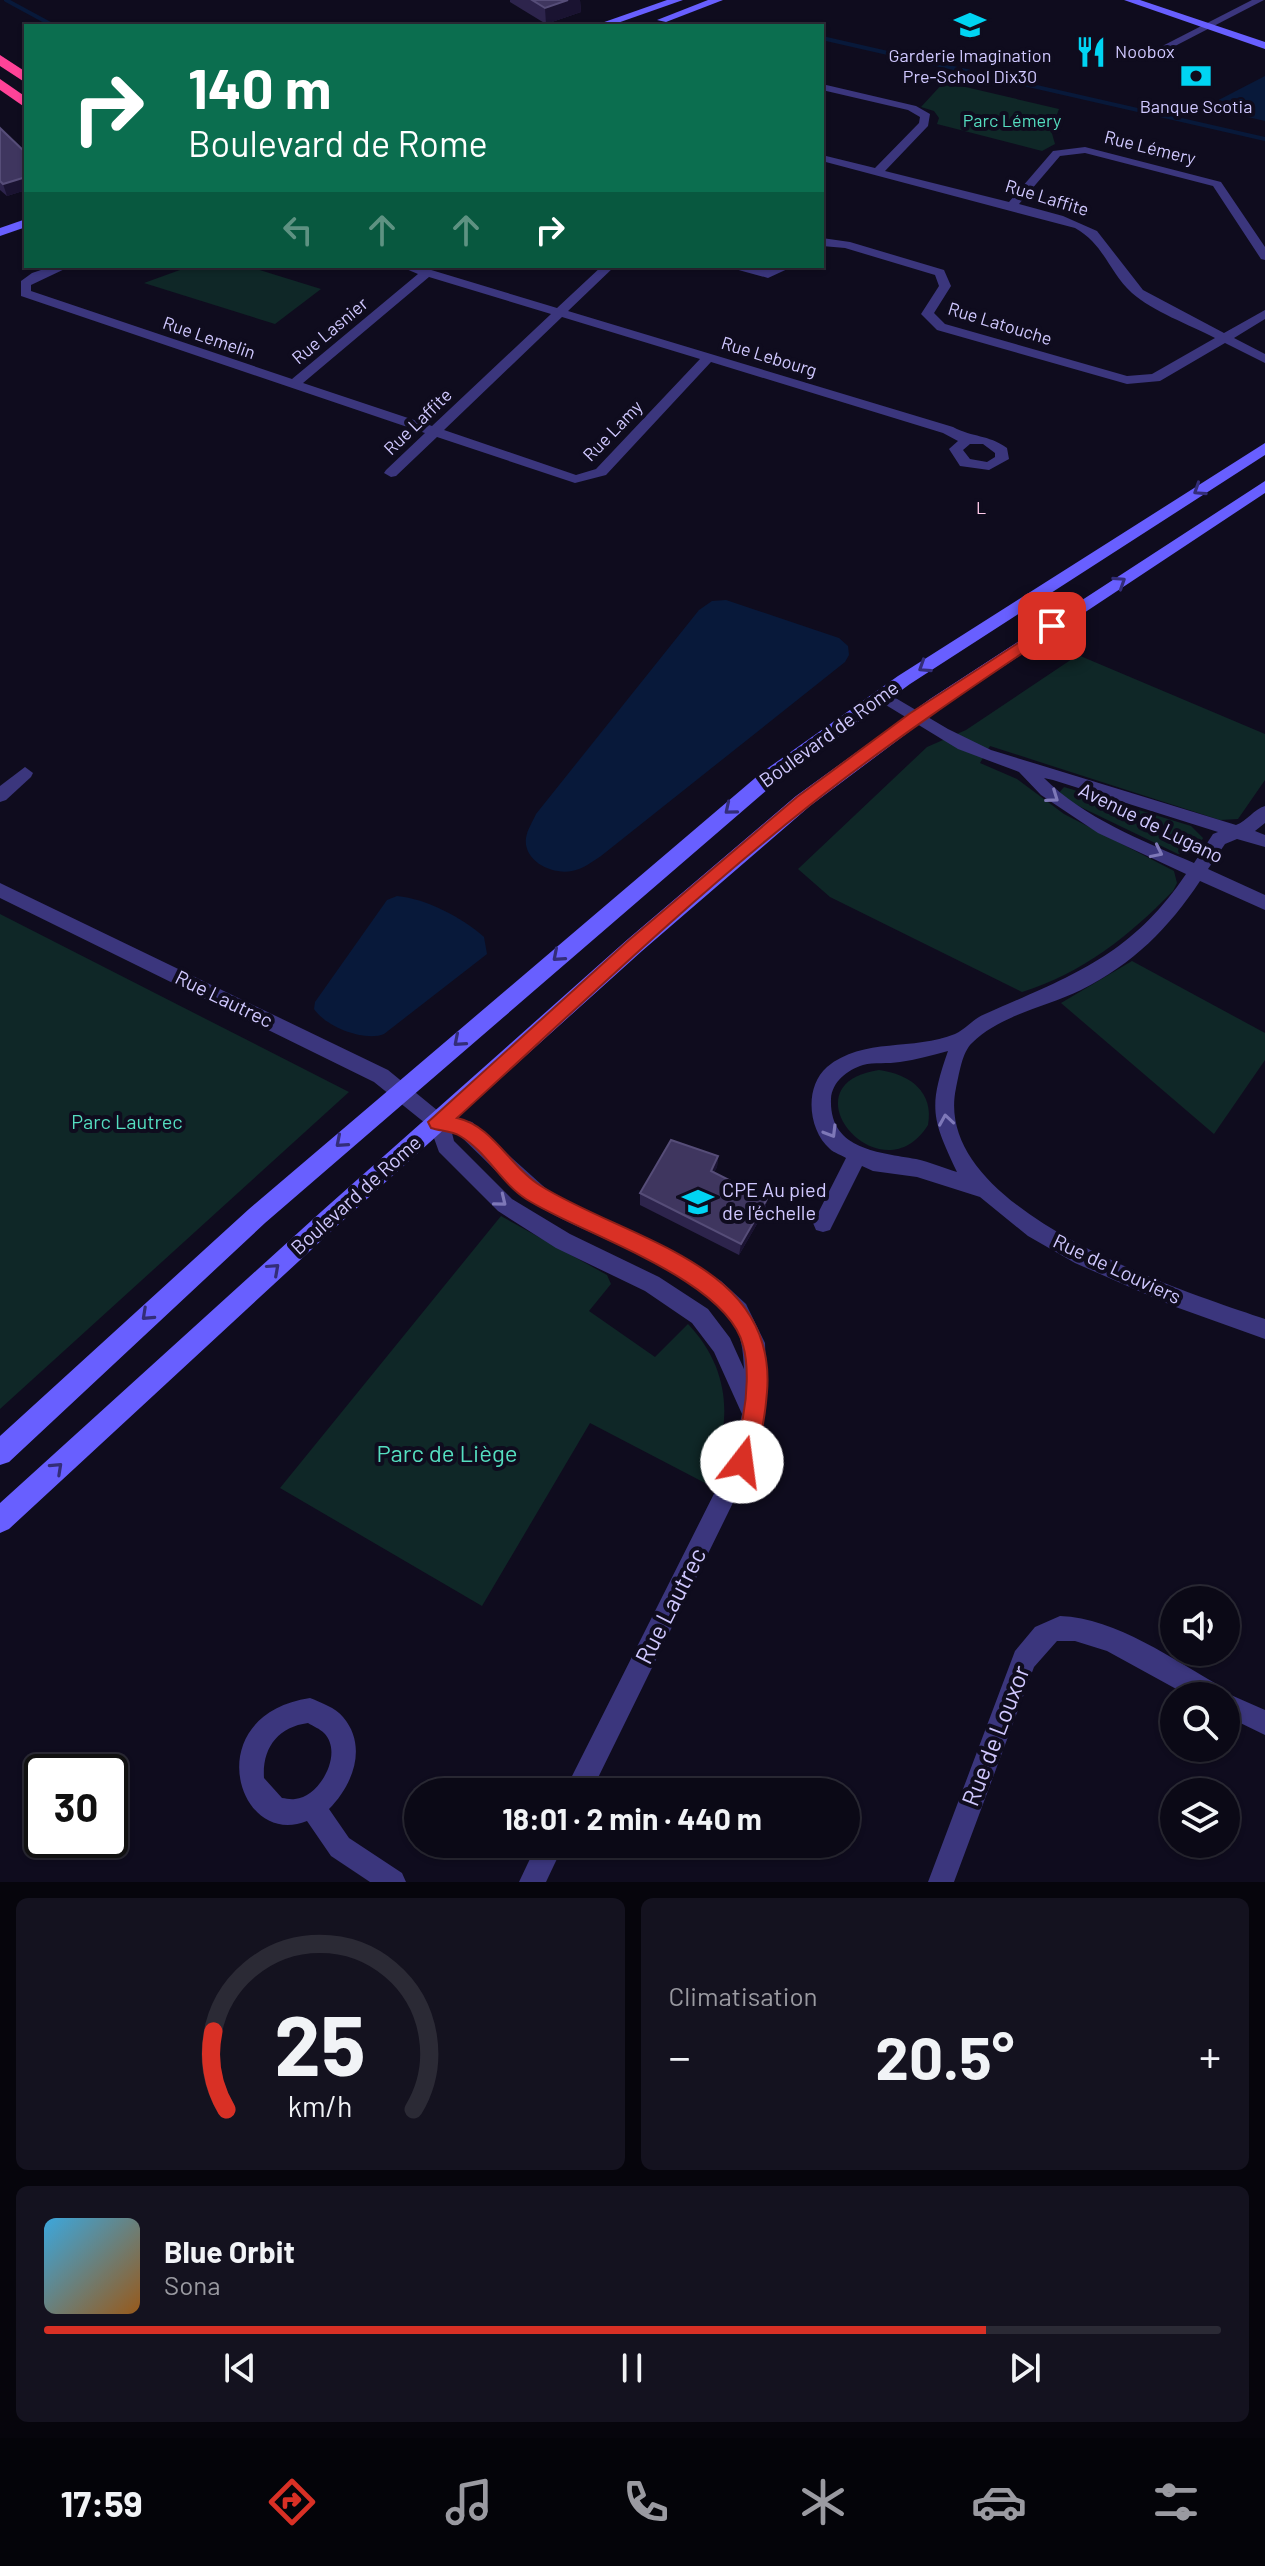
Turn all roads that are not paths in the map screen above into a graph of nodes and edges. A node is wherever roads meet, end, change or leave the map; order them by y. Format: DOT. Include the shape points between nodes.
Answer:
graph roads {
  1 [pos="678,0"];
  2 [pos="718,0"];
  3 [pos="1129,0"];
  4 [pos="1166,0"];
  5 [pos="1259,0"];
  6 [pos="1265,8"];
  7 [pos="1235,23"];
  8 [pos="604,24"];
  9 [pos="649,24"];
  10 [pos="1220,24"];
  11 [pos="1205,26"];
  12 [pos="1265,33"];
  13 [pos="1265,46"];
  14 [pos="1144,58"];
  15 [pos="0,59"];
  16 [pos="1157,61"];
  17 [pos="24,77"];
  18 [pos="0,83"];
  19 [pos="824,87"];
  20 [pos="24,102"];
  21 [pos="824,158"];
  22 [pos="878,171"];
  23 [pos="1011,206"];
  24 [pos="24,211"];
  25 [pos="0,218"];
  26 [pos="24,224"];
  27 [pos="0,232"];
  28 [pos="824,242"];
  29 [pos="1263,249"];
  30 [pos="60,268"];
  31 [pos="411,268"];
  32 [pos="607,268"];
  33 [pos="740,268"];
  34 [pos="783,268"];
  35 [pos="426,273"];
  36 [pos="559,312"];
  37 [pos="1265,314"];
  38 [pos="1224,338"];
  39 [pos="708,358"];
  40 [pos="1265,359"];
  41 [pos="293,385"];
  42 [pos="433,433"];
  43 [pos="967,440"];
  44 [pos="1265,448"];
  45 [pos="391,473"];
  46 [pos="1265,486"];
  47 [pos="882,695"];
  48 [pos="915,718"];
  49 [pos="1026,770"];
  50 [pos="25,773"];
  51 [pos="0,796"];
  52 [pos="1265,812"];
  53 [pos="1234,832"];
  54 [pos="1265,841"];
  55 [pos="1198,872"];
  56 [pos="0,890"];
  57 [pos="1265,903"];
  58 [pos="961,1040"];
  59 [pos="400,1091"];
  60 [pos="438,1122"];
  61 [pos="857,1157"];
  62 [pos="981,1188"];
  63 [pos="823,1223"];
  64 [pos="1265,1329"];
  65 [pos="754,1417"];
  66 [pos="0,1453"];
  67 [pos="0,1520"];
  68 [pos="1187,1682"];
  69 [pos="1240,1710"];
  70 [pos="1265,1723"];
  71 [pos="584,1778"];
  72 [pos="313,1807"];
  73 [pos="544,1858"];
  74 [pos="393,1882"];
  75 [pos="532,1882"];
  76 [pos="941,1882"];
  1 -- 8 [label="main road"];
  2 -- 9 [label="main road"];
  3 -- 11 [label="main road"];
  4 -- 10 [label="main road"];
  5 -- 10 [label="street"];
  6 -- 7 [label="street"];
  7 -- 10 [label="main road"];
  7 -- 12 [label="main road"];
  10 -- 11 [label="main road"];
  10 -- 13 [label="main road"];
  10 -- 16 [label="street"];
  11 -- 14 [label="street"];
  15 -- 17 [label="highway"];
  18 -- 20 [label="highway"];
  19 -- 22 [label="street" via="926,116"];
  21 -- 22 [label="street, Rue Laffite"];
  22 -- 23 [label="street, Rue Laffite"];
  23 -- 29 [label="street, Rue Lémery" via="1053,156 1079,149 1217,184"];
  23 -- 38 [label="street, Rue Laffite" via="1088,229 1105,242 1139,293"];
  24 -- 25 [label="main road"];
  26 -- 27 [label="main road"];
  28 -- 38 [label="street, Rue Latouche" via="940,273 945,286 927,314 941,327 1118,378 1151,380"];
  30 -- 41 [label="street, Rue Lemelin" via="32,278 25,293"];
  31 -- 35 [label="street"];
  32 -- 36 [label="street, Rue Laffite"];
  33 -- 34 [label="street" via="768,274"];
  35 -- 36 [label="street"];
  35 -- 41 [label="street, Rue Lasnier"];
  36 -- 39 [label="street, Rue Lebourg"];
  36 -- 42 [label="street, Rue Laffite"];
  37 -- 38 [label="street"];
  38 -- 40 [label="street, Rue Laffite"];
  39 -- 42 [label="street, Rue Lamy" via="594,477 563,477"];
  39 -- 43 [label="street, Rue Lebourg"];
  41 -- 42 [label="street, Rue Lemelin"];
  42 -- 45 [label="street, Rue Laffite"];
  44 -- 47 [label="main road, Boulevard de Rome, one-way"];
  48 -- 46 [label="main road, Boulevard de Rome, one-way"];
  47 -- 48 [label="street, Avenue de Lugano"];
  47 -- 59 [label="main road, Boulevard de Rome, one-way" via="751,791"];
  48 -- 49 [label="street, Avenue de Lugano"];
  48 -- 60 [label="main road, Boulevard de Rome" via="758,838"];
  49 -- 53 [label="street, Avenue de Lugano" via="1054,774"];
  49 -- 55 [label="street, Avenue de Lugano, one-way" via="1053,798"];
  50 -- 51 [label="street"];
  52 -- 53 [label="street" via="1253,825"];
  53 -- 54 [label="street, Avenue de Lugano"];
  53 -- 55 [label="street" via="1219,839"];
  55 -- 57 [label="street, Avenue de Lugano"];
  55 -- 58 [label="street" via="1171,911 1127,952 1075,984 987,1021"];
  56 -- 59 [label="street, Rue Lautrec" via="368,1069"];
  58 -- 61 [label="street, one-way" via="862,1057 830,1076 822,1092 826,1127"];
  62 -- 58 [label="street, Rue de Louviers, one-way" via="946,1127 943,1096"];
  59 -- 60 [label="street, Rue Lautrec"];
  59 -- 66 [label="main road, Boulevard de Rome, one-way" via="194,1271"];
  60 -- 65 [label="street, Rue Lautrec, one-way" via="446,1146 505,1205 563,1241 652,1284 700,1316 722,1345"];
  60 -- 65 [label="street, Rue Lautrec" via="465,1128 545,1200 684,1269 727,1300 754,1343"];
  67 -- 60 [label="main road, Boulevard de Rome, one-way"];
  61 -- 62 [label="street, Rue de Louviers"];
  61 -- 63 [label="street"];
  62 -- 64 [label="street, Rue de Louviers" via="1033,1229 1152,1290"];
  65 -- 71 [label="street, Rue Lautrec" via="733,1483"];
  68 -- 76 [label="street, Rue de Louxor" via="1092,1632 1060,1628 1045,1634 1024,1660"];
  69 -- 70 [label="street"];
  72 -- 74 [label="street" via="340,1847"];
  73 -- 75 [label="street"];
}
